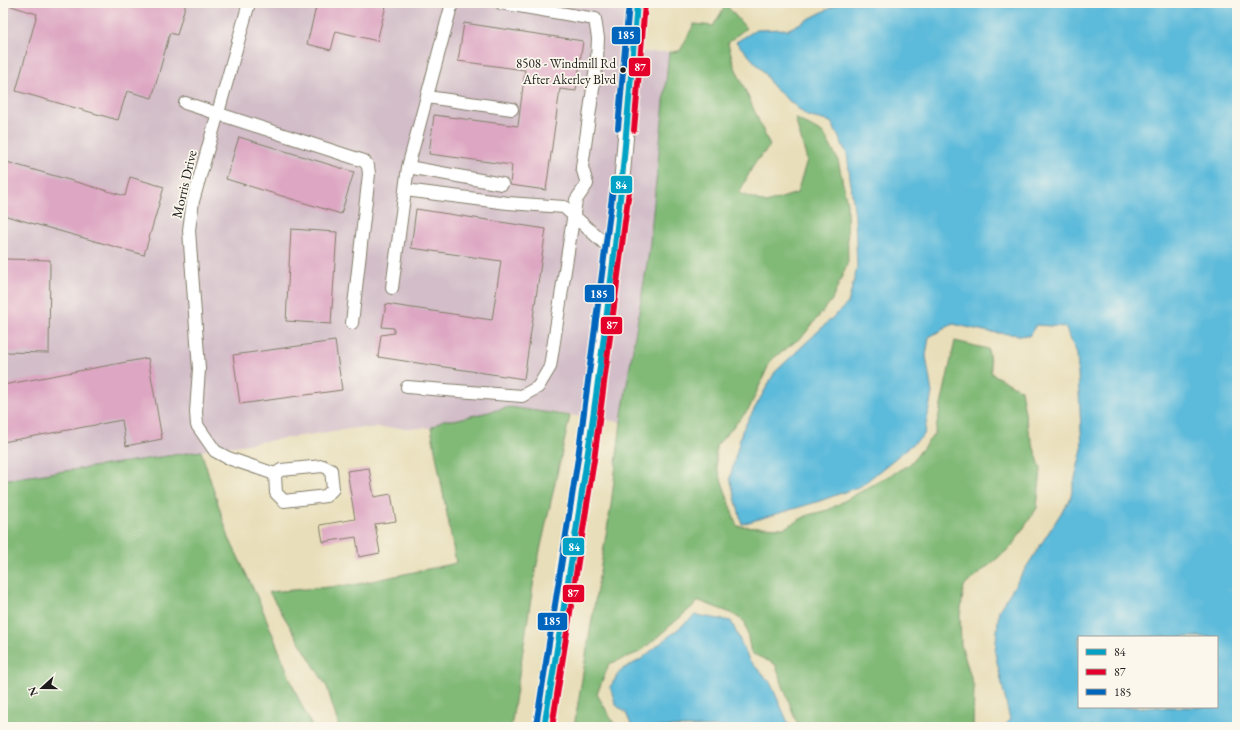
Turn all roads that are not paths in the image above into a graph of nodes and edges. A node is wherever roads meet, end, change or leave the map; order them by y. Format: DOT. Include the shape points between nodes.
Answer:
graph roads {
  1 [pos="249,3"];
  2 [pos="452,3"];
  3 [pos="501,3"];
  4 [pos="637,3"];
  5 [pos="427,97"];
  6 [pos="185,103"];
  7 [pos="512,109"];
  8 [pos="218,112"];
  9 [pos="408,167"];
  10 [pos="502,184"];
  11 [pos="405,190"];
  12 [pos="573,214"];
  13 [pos="613,251"];
  14 [pos="392,288"];
  15 [pos="352,323"];
  16 [pos="407,387"];
  17 [pos="275,474"];
  18 [pos="544,727"];
  1 -- 8 [label="street, Morris Drive"];
  2 -- 5 [label="street"];
  3 -- 12 [label="street" via="595,19 598,38 597,60 582,167 587,184 576,200"];
  4 -- 13 [label="main road" via="621,190"];
  5 -- 7 [label="street"];
  5 -- 9 [label="street"];
  6 -- 8 [label="street"];
  8 -- 15 [label="street" via="364,161 368,166"];
  8 -- 17 [label="street, Morris Drive" via="195,190 189,230 199,368 197,425 215,452"];
  9 -- 10 [label="street"];
  9 -- 11 [label="street"];
  11 -- 12 [label="street" via="564,207"];
  11 -- 14 [label="street"];
  12 -- 13 [label="street"];
  12 -- 16 [label="street" via="550,367 538,387 522,396"];
  13 -- 18 [label="main road" via="598,375"];
  17 -- 17 [label="street" via="276,493 284,500 326,496 333,489 332,470 323,466 281,470"];
}
